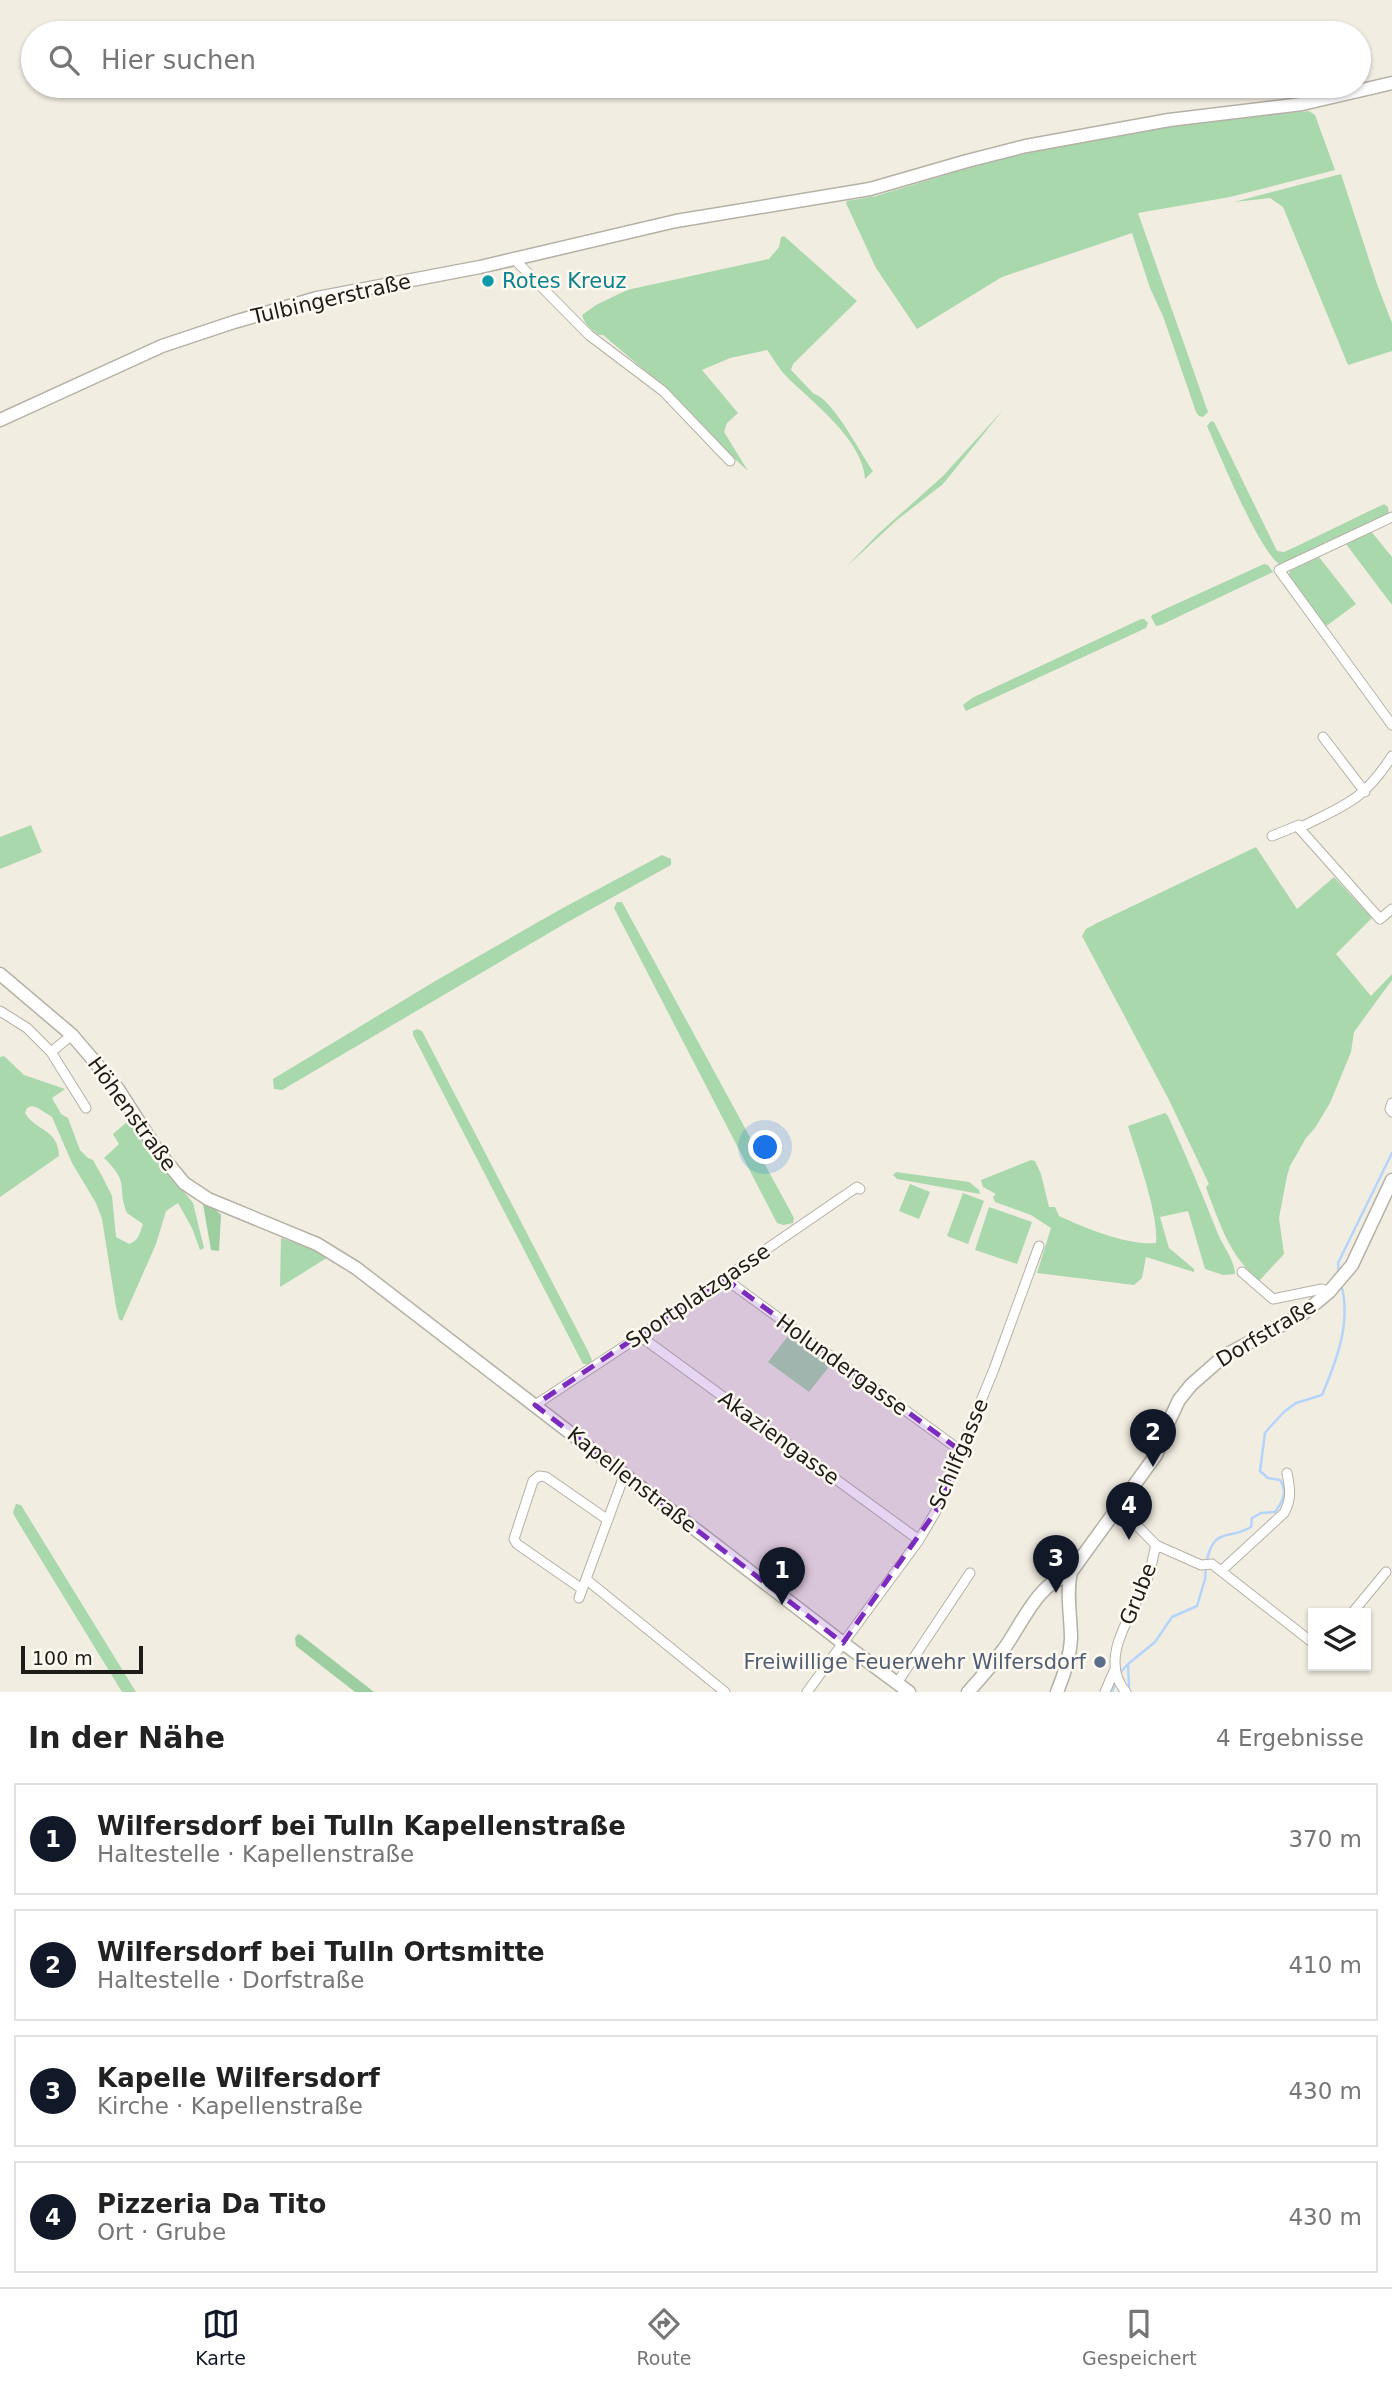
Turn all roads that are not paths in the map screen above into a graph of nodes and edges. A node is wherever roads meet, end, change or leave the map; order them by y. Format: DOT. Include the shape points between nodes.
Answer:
graph roads {
  1 [pos="1392,83"];
  2 [pos="1371,88"];
  3 [pos="1328,98"];
  4 [pos="513,258"];
  5 [pos="0,420"];
  6 [pos="730,461"];
  7 [pos="1392,517"];
  8 [pos="1392,725"];
  9 [pos="1324,737"];
  10 [pos="1392,756"];
  11 [pos="1365,792"];
  12 [pos="1299,828"];
  13 [pos="1272,836"];
  14 [pos="1392,909"];
  15 [pos="0,974"];
  16 [pos="0,1011"];
  17 [pos="72,1035"];
  18 [pos="51,1052"];
  19 [pos="1392,1102"];
  20 [pos="86,1108"];
  21 [pos="1392,1112"];
  22 [pos="1392,1180"];
  23 [pos="860,1189"];
  24 [pos="1039,1246"];
  25 [pos="356,1268"];
  26 [pos="1242,1272"];
  27 [pos="724,1278"];
  28 [pos="1341,1279"];
  29 [pos="640,1336"];
  30 [pos="535,1405"];
  31 [pos="961,1451"];
  32 [pos="625,1473"];
  33 [pos="1287,1473"];
  34 [pos="1118,1506"];
  35 [pos="607,1520"];
  36 [pos="919,1540"];
  37 [pos="1156,1545"];
  38 [pos="1221,1571"];
  39 [pos="1386,1572"];
  40 [pos="970,1573"];
  41 [pos="1070,1576"];
  42 [pos="583,1589"];
  43 [pos="1356,1608"];
  44 [pos="1308,1639"];
  45 [pos="843,1643"];
  46 [pos="1115,1673"];
  47 [pos="897,1684"];
  48 [pos="1124,1691"];
  49 [pos="725,1692"];
  50 [pos="807,1692"];
  51 [pos="909,1692"];
  52 [pos="968,1692"];
  53 [pos="1057,1692"];
  54 [pos="1105,1692"];
  1 -- 2 [label="street, Tulbingerstraße"];
  3 -- 4 [label="street, Tulbingerstraße" via="1052,141 870,189 676,221"];
  4 -- 5 [label="street, Tulbingerstraße" via="317,298 226,324 130,359"];
  4 -- 6 [label="street" via="589,335 663,390"];
  7 -- 8 [label="street" via="1279,570"];
  9 -- 11 [label="street"];
  10 -- 11 [label="street"];
  11 -- 12 [label="street"];
  12 -- 13 [label="street"];
  12 -- 14 [label="street" via="1380,919"];
  15 -- 17 [label="street, Höhenstraße"];
  16 -- 18 [label="street" via="27,1028"];
  17 -- 18 [label="street"];
  17 -- 25 [label="street, Höhenstraße" via="118,1089 184,1183 208,1199 317,1244"];
  18 -- 20 [label="street"];
  19 -- 21 [label="street"];
  22 -- 28 [label="street"];
  23 -- 27 [label="street, Sportplatzgasse"];
  24 -- 31 [label="street, Schilfgasse"];
  25 -- 30 [label="street, Kapellenstraße"];
  26 -- 28 [label="street" via="1273,1299 1322,1289"];
  27 -- 29 [label="street, Sportplatzgasse"];
  27 -- 31 [label="street, Holundergasse"];
  28 -- 34 [label="street, Dorfstraße" via="1304,1313 1206,1369 1179,1400 1156,1455"];
  29 -- 30 [label="street, Sportplatzgasse"];
  29 -- 36 [label="street, Akaziengasse"];
  30 -- 32 [label="street, Kapellenstraße"];
  31 -- 36 [label="street, Schilfgasse"];
  32 -- 35 [label="street"];
  32 -- 45 [label="street, Kapellenstraße"];
  33 -- 38 [label="street" via="1289,1506"];
  34 -- 37 [label="street, Grube"];
  34 -- 41 [label="street, Dorfstraße"];
  35 -- 42 [label="street"];
  35 -- 42 [label="street" via="546,1477 533,1481 514,1539"];
  36 -- 45 [label="street, Schilfgasse"];
  37 -- 38 [label="street"];
  37 -- 46 [label="street, Grube" via="1149,1574 1120,1639"];
  38 -- 44 [label="street"];
  39 -- 43 [label="street"];
  40 -- 47 [label="street"];
  41 -- 52 [label="street" via="1056,1581 1032,1604 1003,1651"];
  41 -- 53 [label="street" via="1070,1648"];
  42 -- 49 [label="street"];
  45 -- 47 [label="street, Kapellenstraße"];
  45 -- 50 [label="street, Schilfgasse"];
  46 -- 48 [label="street"];
  46 -- 54 [label="street, Grube"];
  47 -- 51 [label="street, Kapellenstraße"];
}
